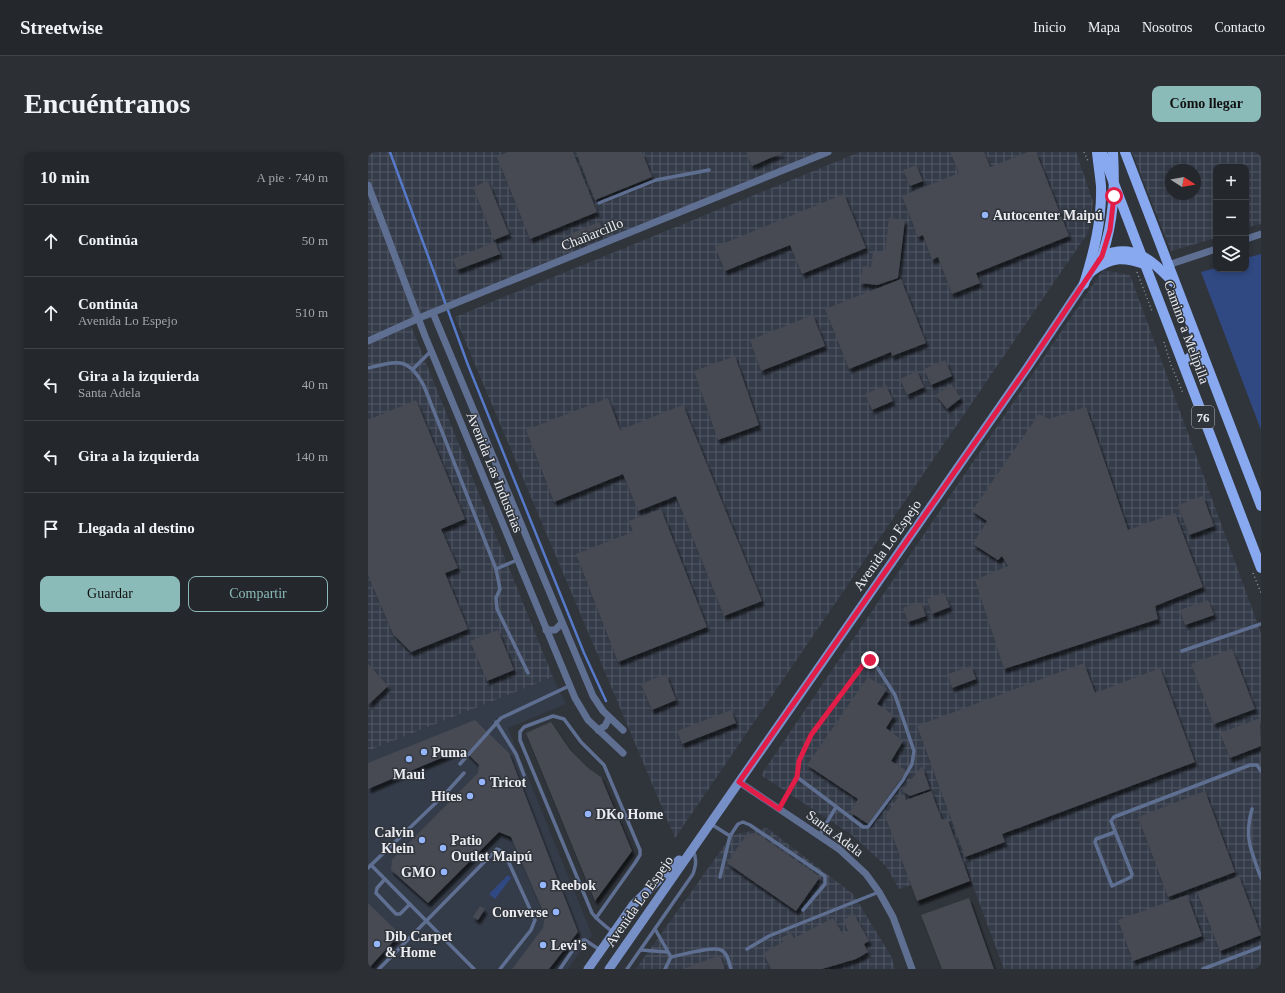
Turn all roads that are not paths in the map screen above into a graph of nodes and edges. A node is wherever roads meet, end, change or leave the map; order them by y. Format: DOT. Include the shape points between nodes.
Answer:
graph roads {
  1 [pos="828,152"];
  2 [pos="1097,152"];
  3 [pos="1102,152"];
  4 [pos="1112,152"];
  5 [pos="1125,152"];
  6 [pos="709,170"];
  7 [pos="1114,181"];
  8 [pos="368,185"];
  9 [pos="599,203"];
  10 [pos="1261,234"];
  11 [pos="1249,238"];
  12 [pos="1213,251"];
  13 [pos="1102,256"];
  14 [pos="1145,260"];
  15 [pos="1168,266"];
  16 [pos="1092,270"];
  17 [pos="1084,284"];
  18 [pos="1176,285"];
  19 [pos="433,313"];
  20 [pos="419,318"];
  21 [pos="368,341"];
  22 [pos="432,352"];
  23 [pos="1203,356"];
  24 [pos="1183,363"];
  25 [pos="368,368"];
  26 [pos="413,369"];
  27 [pos="1261,506"];
  28 [pos="518,560"];
  29 [pos="1261,568"];
  30 [pos="496,569"];
  31 [pos="562,623"];
  32 [pos="1261,624"];
  33 [pos="546,630"];
  34 [pos="1182,651"];
  35 [pos="528,673"];
  36 [pos="569,686"];
  37 [pos="609,718"];
  38 [pos="496,722"];
  39 [pos="598,730"];
  40 [pos="622,730"];
  41 [pos="623,753"];
  42 [pos="460,764"];
  43 [pos="1261,771"];
  44 [pos="464,773"];
  45 [pos="524,775"];
  46 [pos="797,777"];
  47 [pos="739,782"];
  48 [pos="836,807"];
  49 [pos="779,809"];
  50 [pos="1252,809"];
  51 [pos="710,823"];
  52 [pos="1115,832"];
  53 [pos="730,836"];
  54 [pos="819,836"];
  55 [pos="692,848"];
  56 [pos="369,867"];
  57 [pos="720,877"];
  58 [pos="1261,878"];
  59 [pos="385,879"];
  60 [pos="879,892"];
  61 [pos="410,904"];
  62 [pos="803,910"];
  63 [pos="596,918"];
  64 [pos="426,920"];
  65 [pos="616,929"];
  66 [pos="655,930"];
  67 [pos="632,936"];
  68 [pos="1261,947"];
  69 [pos="747,949"];
  70 [pos="641,950"];
  71 [pos="601,951"];
  72 [pos="667,952"];
  73 [pos="672,958"];
  74 [pos="379,969"];
  75 [pos="474,969"];
  76 [pos="500,969"];
  77 [pos="560,969"];
  78 [pos="588,969"];
  79 [pos="609,969"];
  80 [pos="627,969"];
  81 [pos="665,969"];
  82 [pos="731,969"];
  83 [pos="912,969"];
  84 [pos="1205,969"];
  1 -- 19 [label="street, Chañarcillo"];
  2 -- 17 [label="main road" via="1101,186 1100,222"];
  3 -- 7 [label="main road, Camino a Melipilla / 76"];
  4 -- 7 [label="main road"];
  5 -- 15 [label="main road, Camino a Melipilla / 76"];
  6 -- 9 [label="lane" via="656,180"];
  7 -- 13 [label="main road" via="1113,213"];
  7 -- 14 [label="main road, Camino a Melipilla / 76"];
  8 -- 20 [label="street, Avenida Las Industrias"];
  10 -- 11 [label="street"];
  12 -- 15 [label="street"];
  13 -- 14 [label="main road" via="1120,251"];
  13 -- 16 [label="main road, Avenida Lo Espejo"];
  14 -- 16 [label="main road" via="1120,259 1106,262"];
  14 -- 18 [label="main road"];
  14 -- 24 [label="main road, Camino a Melipilla / 76"];
  15 -- 18 [label="main road, Camino a Melipilla / 76"];
  16 -- 17 [label="main road, Avenida Lo Espejo"];
  17 -- 47 [label="main road, Avenida Lo Espejo"];
  18 -- 23 [label="main road, Camino a Melipilla / 76"];
  19 -- 20 [label="street, Chañarcillo"];
  19 -- 31 [label="street, Avenida Las Industrias"];
  20 -- 21 [label="street, Chañarcillo"];
  20 -- 22 [label="street, Avenida Las Industrias"];
  22 -- 26 [label="lane"];
  22 -- 28 [label="street, Avenida Las Industrias"];
  23 -- 24 [label="main road" via="1190,356"];
  23 -- 27 [label="main road, Camino a Melipilla / 76"];
  24 -- 29 [label="main road, Camino a Melipilla / 76"];
  25 -- 26 [label="lane" via="394,362"];
  26 -- 30 [label="lane" via="424,386"];
  28 -- 30 [label="lane"];
  28 -- 33 [label="street, Avenida Las Industrias"];
  30 -- 35 [label="lane" via="500,589 496,598 497,609"];
  31 -- 33 [label="street" via="555,630"];
  31 -- 37 [label="street, Avenida Las Industrias" via="593,696"];
  32 -- 34 [label="lane"];
  33 -- 36 [label="street, Avenida Las Industrias"];
  36 -- 38 [label="lane"];
  36 -- 39 [label="street, Avenida Las Industrias" via="583,714"];
  37 -- 39 [label="street" via="605,726"];
  37 -- 40 [label="street, Avenida Las Industrias"];
  38 -- 42 [label="lane"];
  38 -- 45 [label="lane" via="516,754"];
  39 -- 41 [label="street, Avenida Las Industrias"];
  43 -- 52 [label="lane" via="1257,765 1250,765 1114,817 1111,821"];
  44 -- 56 [label="lane" via="446,794"];
  46 -- 48 [label="lane"];
  46 -- 48 [label="lane" via="799,761 811,735 866,661 873,661 895,695 914,751 912,764 868,827 859,825"];
  46 -- 49 [label="lane"];
  47 -- 49 [label="street, Santa Adela"];
  47 -- 51 [label="main road, Avenida Lo Espejo"];
  48 -- 54 [label="lane"];
  49 -- 54 [label="street, Santa Adela"];
  50 -- 58 [label="lane" via="1247,825 1248,843"];
  51 -- 53 [label="lane"];
  51 -- 55 [label="main road, Avenida Lo Espejo"];
  52 -- 52 [label="lane" via="1132,874 1131,877 1112,886 1095,842 1096,839"];
  53 -- 57 [label="lane"];
  53 -- 62 [label="lane" via="738,824 743,822 825,876 825,884"];
  54 -- 60 [label="street, Santa Adela" via="857,865"];
  55 -- 65 [label="main road, Avenida Lo Espejo" via="647,890"];
  55 -- 66 [label="lane" via="696,856 693,874"];
  55 -- 67 [label="main road, Avenida Lo Espejo"];
  56 -- 59 [label="lane"];
  59 -- 61 [label="lane"];
  59 -- 61 [label="lane" via="376,888 376,893 396,914 400,914"];
  60 -- 69 [label="lane" via="769,936"];
  60 -- 83 [label="street, Santa Adela" via="898,928"];
  61 -- 64 [label="lane"];
  63 -- 63 [label="lane" via="635,863 640,850 604,765 581,742 564,719 553,716 524,727 520,732 520,740"];
  63 -- 65 [label="lane"];
  64 -- 74 [label="lane"];
  64 -- 75 [label="lane"];
  64 -- 76 [label="lane" via="497,849 501,849 535,920 531,930"];
  65 -- 67 [label="main road" via="628,928"];
  65 -- 71 [label="main road, Avenida Lo Espejo"];
  66 -- 70 [label="lane"];
  66 -- 72 [label="lane"];
  67 -- 79 [label="main road, Avenida Lo Espejo"];
  68 -- 84 [label="lane"];
  70 -- 72 [label="lane"];
  70 -- 80 [label="lane"];
  71 -- 77 [label="lane" via="585,940 579,941"];
  71 -- 78 [label="main road, Avenida Lo Espejo"];
  72 -- 73 [label="lane"];
  73 -- 81 [label="lane"];
  73 -- 82 [label="lane" via="714,948 722,950 727,955"];
}
